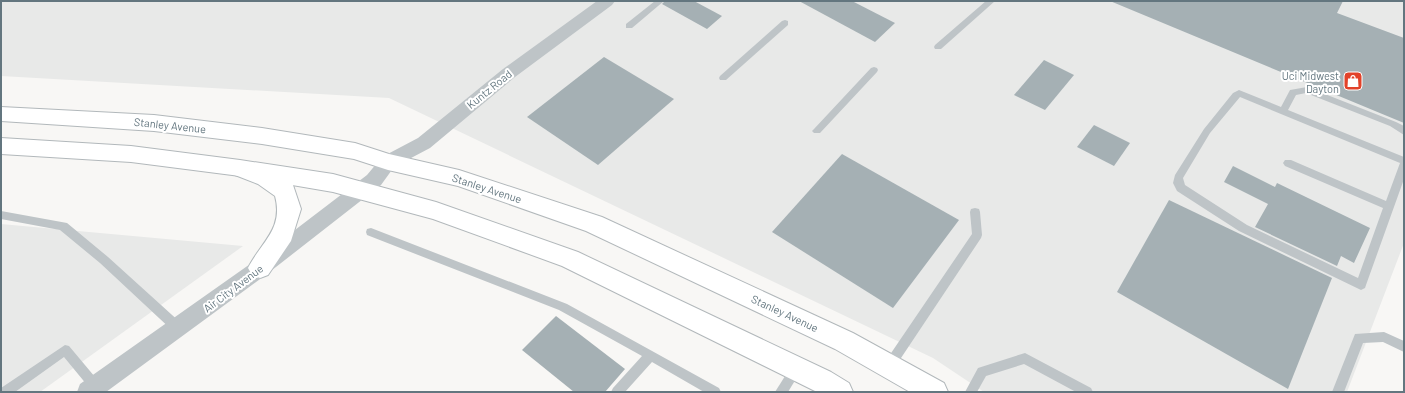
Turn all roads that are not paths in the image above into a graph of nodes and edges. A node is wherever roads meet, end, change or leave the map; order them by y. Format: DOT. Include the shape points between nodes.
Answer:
graph roads {
  1 [pos="607,1"];
  2 [pos="660,1"];
  3 [pos="991,1"];
  4 [pos="785,23"];
  5 [pos="629,26"];
  6 [pos="938,48"];
  7 [pos="874,70"];
  8 [pos="723,78"];
  9 [pos="1283,111"];
  10 [pos="1,114"];
  11 [pos="817,131"];
  12 [pos="1404,131"];
  13 [pos="1,146"];
  14 [pos="1404,161"];
  15 [pos="388,162"];
  16 [pos="1288,163"];
  17 [pos="1404,165"];
  18 [pos="240,168"];
  19 [pos="367,185"];
  20 [pos="1388,206"];
  21 [pos="975,212"];
  22 [pos="1,215"];
  23 [pos="371,232"];
  24 [pos="260,268"];
  25 [pos="178,328"];
  26 [pos="1404,347"];
  27 [pos="651,355"];
  28 [pos="889,366"];
  29 [pos="796,369"];
  30 [pos="92,389"];
  31 [pos="5,392"];
  32 [pos="617,392"];
  33 [pos="715,392"];
  34 [pos="781,392"];
  35 [pos="840,392"];
  36 [pos="935,392"];
  37 [pos="971,392"];
  38 [pos="1087,392"];
  39 [pos="1338,392"];
  1 -- 15 [label="street, Kuntz Road" via="509,73 424,143"];
  2 -- 5 [label="lane"];
  3 -- 6 [label="lane"];
  4 -- 8 [label="lane"];
  7 -- 11 [label="lane"];
  9 -- 12 [label="lane" via="1292,92 1307,90 1393,124"];
  9 -- 14 [label="lane"];
  9 -- 20 [label="lane" via="1236,94 1207,131 1178,178 1181,188 1243,228 1361,285"];
  10 -- 15 [label="main road, Stanley Avenue" via="154,122 355,151"];
  13 -- 18 [label="main road" via="131,154"];
  15 -- 19 [label="street, Kuntz Road"];
  15 -- 28 [label="main road, Stanley Avenue" via="460,178 594,224 844,341"];
  16 -- 20 [label="lane"];
  17 -- 20 [label="lane"];
  18 -- 19 [label="main road" via="333,183"];
  18 -- 24 [label="main road" via="266,178 285,191 290,209 280,241"];
  19 -- 24 [label="street, Air City Avenue"];
  19 -- 29 [label="main road" via="570,259"];
  21 -- 28 [label="lane" via="977,235"];
  22 -- 25 [label="lane" via="63,226"];
  23 -- 27 [label="lane" via="563,307"];
  24 -- 25 [label="street, Air City Avenue"];
  25 -- 30 [label="street, Air City Avenue"];
  26 -- 39 [label="lane" via="1384,337 1358,338"];
  27 -- 32 [label="lane"];
  27 -- 33 [label="lane"];
  28 -- 36 [label="main road, Stanley Avenue"];
  29 -- 34 [label="lane"];
  29 -- 35 [label="main road"];
  30 -- 31 [label="lane" via="65,350"];
  37 -- 38 [label="lane" via="982,372 1025,358"];
}
